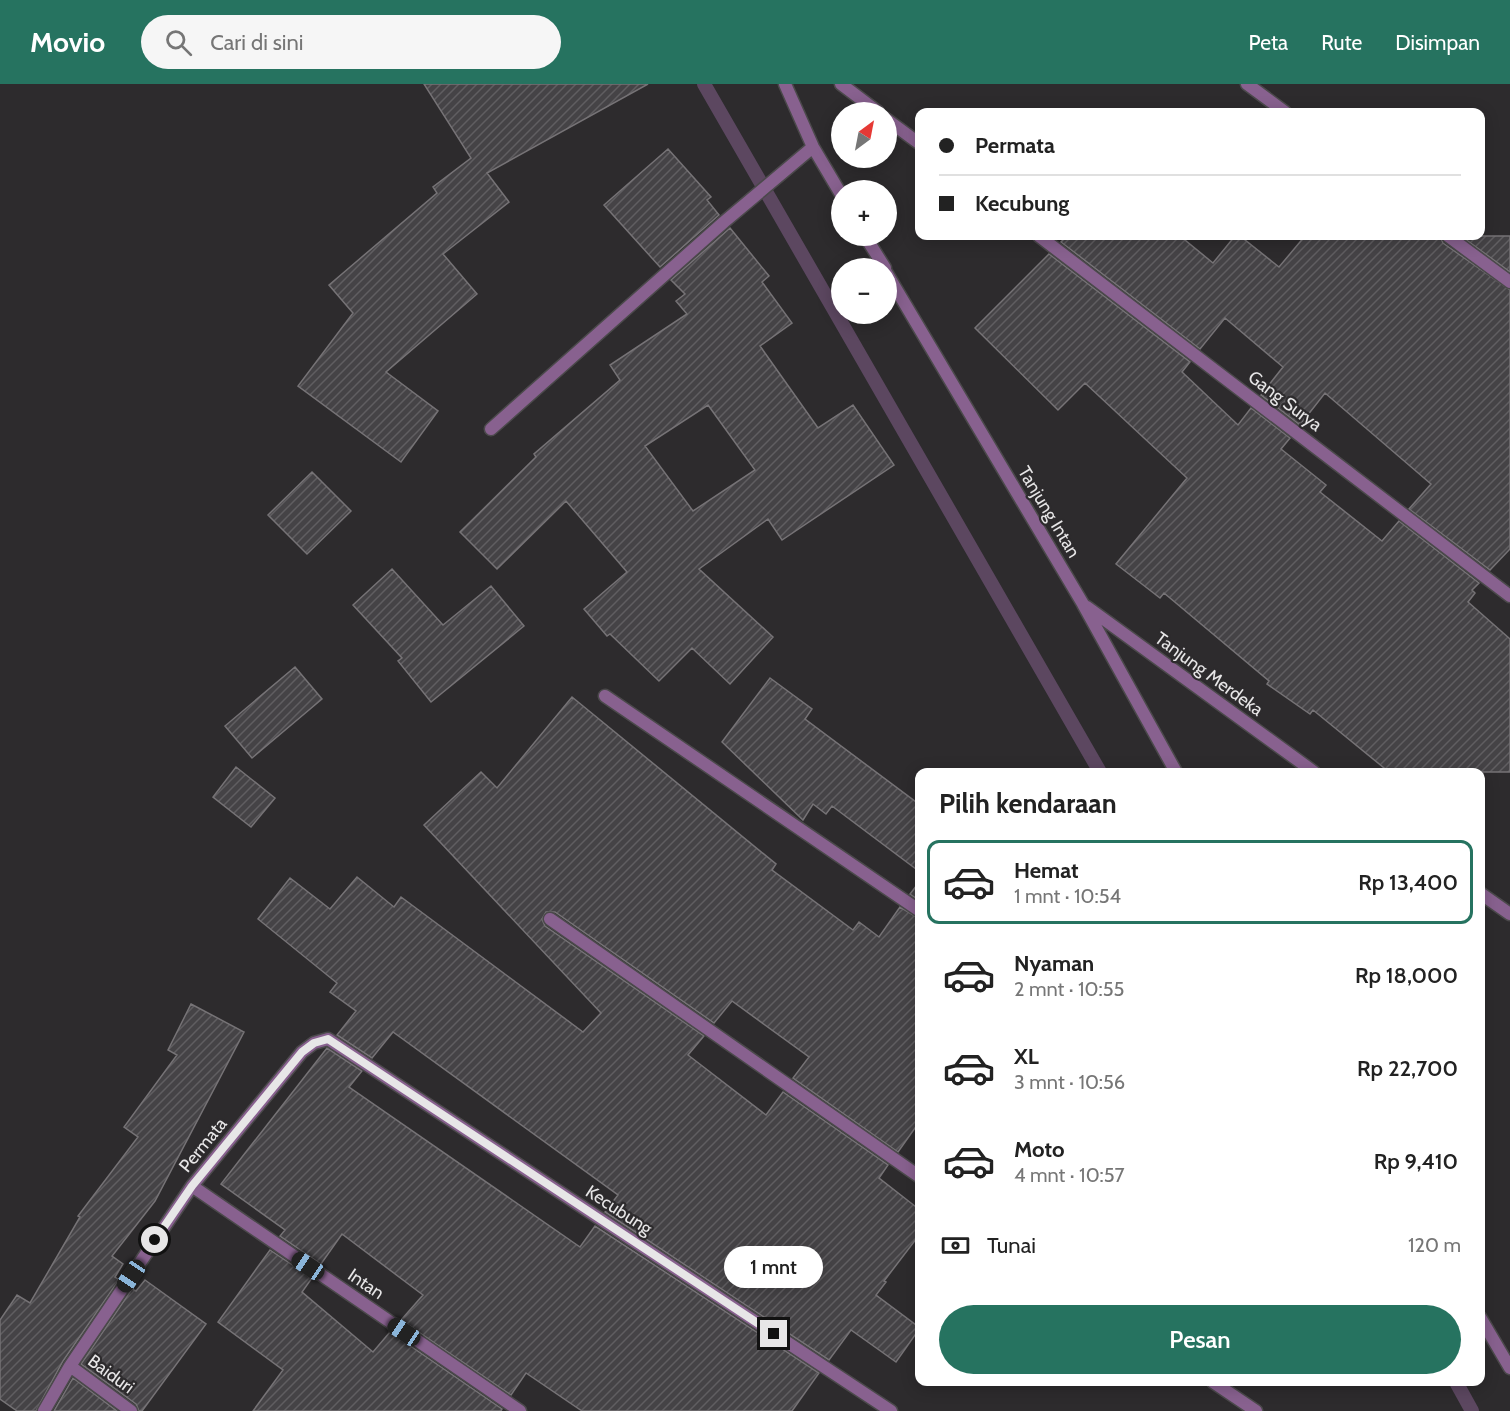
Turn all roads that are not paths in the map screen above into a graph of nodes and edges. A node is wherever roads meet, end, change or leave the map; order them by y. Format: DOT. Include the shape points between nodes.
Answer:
graph roads {
  1 [pos="785,84"];
  2 [pos="840,84"];
  3 [pos="1247,84"];
  4 [pos="864,102"];
  5 [pos="1280,108"];
  6 [pos="897,127"];
  7 [pos="915,140"];
  8 [pos="813,147"];
  9 [pos="833,180"];
  10 [pos="1044,240"];
  11 [pos="1453,240"];
  12 [pos="1510,282"];
  13 [pos="897,289"];
  14 [pos="491,429"];
  15 [pos="1510,596"];
  16 [pos="1083,603"];
  17 [pos="605,696"];
  18 [pos="1174,768"];
  19 [pos="1309,768"];
  20 [pos="1485,896"];
  21 [pos="915,908"];
  22 [pos="1510,914"];
  23 [pos="550,919"];
  24 [pos="328,1039"];
  25 [pos="915,1174"];
  26 [pos="192,1186"];
  27 [pos="1485,1326"];
  28 [pos="70,1366"];
  29 [pos="1510,1368"];
  30 [pos="1219,1386"];
  31 [pos="44,1411"];
  32 [pos="131,1411"];
  33 [pos="520,1411"];
  34 [pos="891,1411"];
  35 [pos="1256,1411"];
  1 -- 8 [label="street"];
  2 -- 4 [label="street"];
  3 -- 5 [label="street"];
  6 -- 7 [label="street"];
  8 -- 9 [label="street"];
  8 -- 14 [label="street"];
  10 -- 15 [label="street, Gang Surya"];
  11 -- 12 [label="street"];
  13 -- 16 [label="street, Tanjung Intan"];
  16 -- 18 [label="street, Tanjung Intan"];
  16 -- 19 [label="street, Tanjung Merdeka"];
  17 -- 21 [label="street"];
  20 -- 22 [label="street"];
  23 -- 25 [label="street"];
  24 -- 26 [label="street, Permata" via="302,1052"];
  24 -- 34 [label="street, Kecubung"];
  26 -- 28 [label="street, Permata"];
  26 -- 33 [label="street, Intan"];
  27 -- 29 [label="street"];
  28 -- 31 [label="street, Permata"];
  28 -- 32 [label="street, Baiduri"];
  30 -- 35 [label="street"];
}
